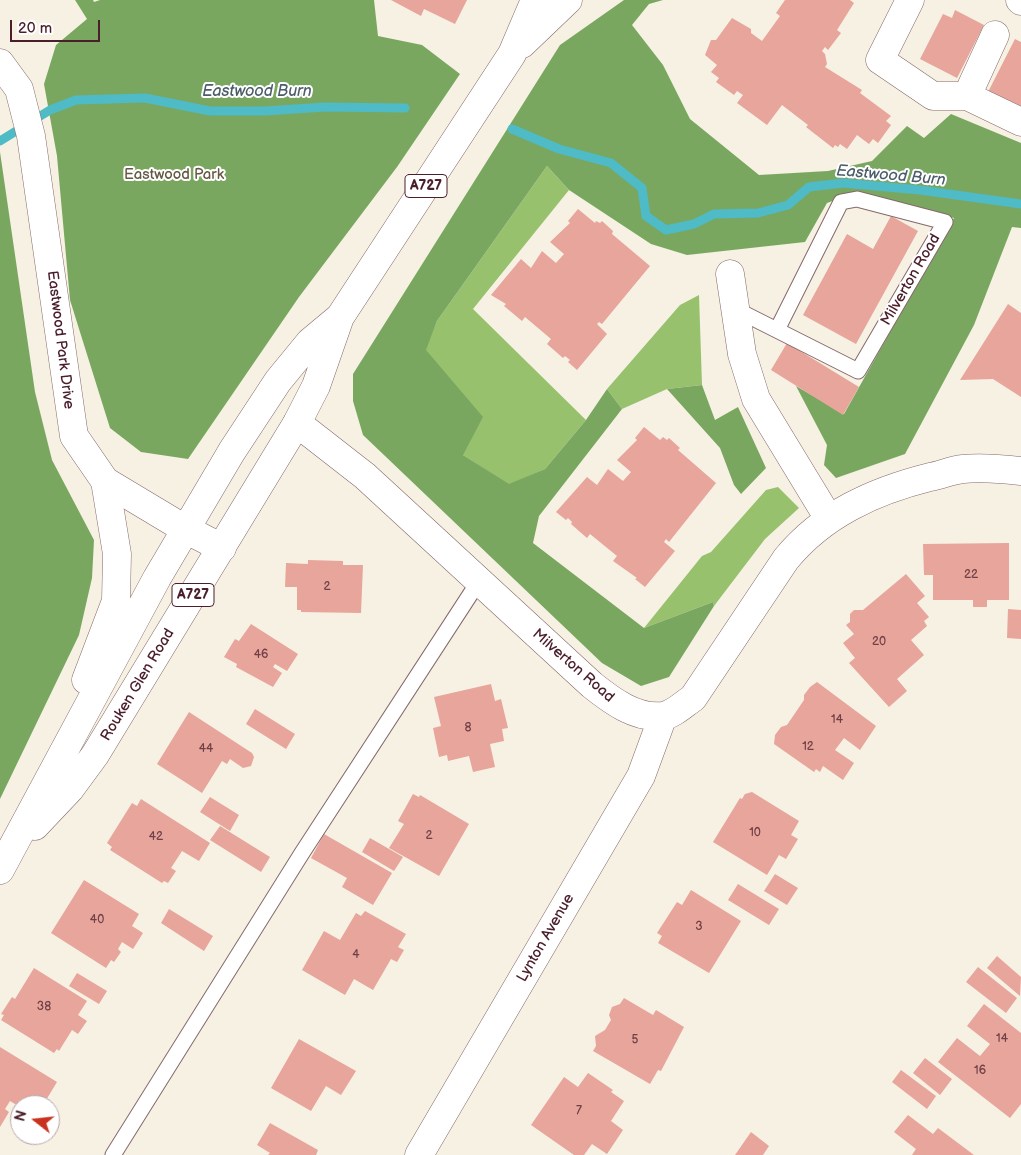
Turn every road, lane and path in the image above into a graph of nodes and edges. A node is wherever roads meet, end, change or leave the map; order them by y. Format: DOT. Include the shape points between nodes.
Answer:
graph roads {
  1 [pos="535,0"];
  2 [pos="568,0"];
  3 [pos="910,0"];
  4 [pos="996,35"];
  5 [pos="512,54"];
  6 [pos="0,63"];
  7 [pos="967,96"];
  8 [pos="1021,122"];
  9 [pos="730,274"];
  10 [pos="737,310"];
  11 [pos="340,317"];
  12 [pos="776,330"];
  13 [pos="297,423"];
  14 [pos="1021,471"];
  15 [pos="105,481"];
  16 [pos="830,519"];
  17 [pos="185,529"];
  18 [pos="222,548"];
  19 [pos="479,581"];
  20 [pos="663,716"];
  21 [pos="52,773"];
  22 [pos="6,861"];
  23 [pos="113,1155"];
  24 [pos="419,1155"];
  1 -- 5 [label="street, Rouken Glen Road / A727"];
  2 -- 5 [label="street, Rouken Glen Road / A727"];
  3 -- 7 [label="street" via="880,60 933,96"];
  4 -- 7 [label="street"];
  5 -- 11 [label="street, Rouken Glen Road / A727"];
  6 -- 15 [label="street, Eastwood Park Drive" via="19,89 31,136 74,436"];
  7 -- 8 [label="street"];
  9 -- 10 [label="street"];
  10 -- 12 [label="lane, Milverton Road"];
  10 -- 16 [label="street" via="742,354 756,399"];
  11 -- 13 [label="street, Rouken Glen Road / A727" via="316,386"];
  11 -- 17 [label="street, Rouken Glen Road" via="310,342 278,381"];
  12 -- 12 [label="lane, Milverton Road" via="841,202 857,199 944,222 858,371"];
  13 -- 18 [label="street, Rouken Glen Road / A727"];
  13 -- 19 [label="street, Milverton Road" via="365,476"];
  14 -- 16 [label="street" via="955,471 868,497"];
  15 -- 17 [label="street, Eastwood Park Drive"];
  15 -- 21 [label="street" via="117,554 116,601"];
  16 -- 20 [label="street" via="802,539 786,559 693,698"];
  17 -- 18 [label="street, Eastwood Park Drive"];
  17 -- 21 [label="street, Rouken Glen Road"];
  18 -- 22 [label="street, Rouken Glen Road / A727" via="95,755"];
  19 -- 20 [label="street, Milverton Road" via="615,703 640,713"];
  19 -- 23 [label="lane" via="302,853"];
  20 -- 24 [label="street, Lynton Avenue" via="641,776"];
  21 -- 22 [label="street, Rouken Glen Road"];
}
